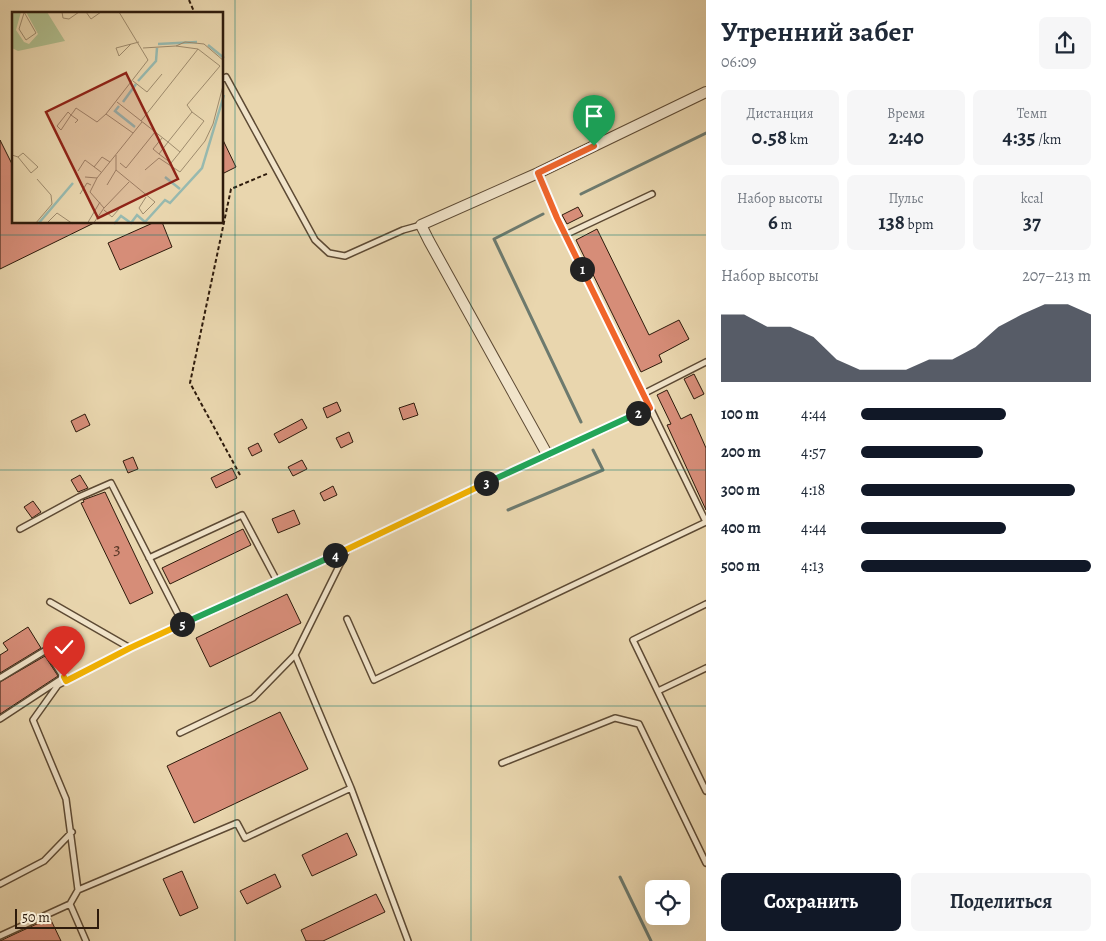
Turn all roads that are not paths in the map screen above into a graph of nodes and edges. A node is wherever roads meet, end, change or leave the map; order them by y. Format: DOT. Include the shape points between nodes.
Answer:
graph roads {
  1 [pos="224,78"];
  2 [pos="706,92"];
  3 [pos="538,173"];
  4 [pos="652,194"];
  5 [pos="421,225"];
  6 [pos="565,235"];
  7 [pos="706,362"];
  8 [pos="643,394"];
  9 [pos="650,408"];
  10 [pos="547,454"];
  11 [pos="706,522"];
  12 [pos="20,529"];
  13 [pos="347,550"];
  14 [pos="149,558"];
  15 [pos="277,582"];
  16 [pos="50,602"];
  17 [pos="706,604"];
  18 [pos="347,619"];
  19 [pos="182,624"];
  20 [pos="130,648"];
  21 [pos="295,655"];
  22 [pos="706,668"];
  23 [pos="0,678"];
  24 [pos="65,679"];
  25 [pos="658,691"];
  26 [pos="0,719"];
  27 [pos="180,733"];
  28 [pos="502,763"];
  29 [pos="351,788"];
  30 [pos="706,791"];
  31 [pos="72,832"];
  32 [pos="706,862"];
  33 [pos="0,884"];
  34 [pos="78,890"];
  35 [pos="70,904"];
  36 [pos="0,936"];
  37 [pos="86,941"];
  38 [pos="408,941"];
  1 -- 5 [label="lane" via="315,240 330,253 345,256"];
  2 -- 3 [label="street"];
  3 -- 5 [label="street"];
  3 -- 6 [label="lane"];
  4 -- 6 [label="lane"];
  5 -- 10 [label="street"];
  6 -- 8 [label="lane"];
  7 -- 8 [label="lane"];
  8 -- 9 [label="lane"];
  9 -- 10 [label="lane"];
  9 -- 11 [label="lane"];
  10 -- 13 [label="lane"];
  11 -- 18 [label="lane" via="374,680"];
  12 -- 14 [label="lane" via="110,482"];
  13 -- 15 [label="lane"];
  13 -- 21 [label="lane"];
  14 -- 15 [label="lane" via="242,515"];
  14 -- 19 [label="lane"];
  15 -- 19 [label="lane"];
  16 -- 20 [label="lane"];
  17 -- 25 [label="lane" via="633,640"];
  19 -- 20 [label="lane"];
  20 -- 24 [label="lane"];
  21 -- 27 [label="lane" via="253,698"];
  21 -- 29 [label="lane"];
  22 -- 25 [label="lane"];
  23 -- 24 [label="lane" via="46,650"];
  24 -- 26 [label="lane"];
  24 -- 31 [label="lane" via="33,720 66,799"];
  25 -- 30 [label="lane"];
  28 -- 32 [label="lane" via="615,718 639,724"];
  29 -- 34 [label="lane" via="245,838 237,823"];
  29 -- 38 [label="lane"];
  31 -- 33 [label="lane" via="44,861"];
  31 -- 34 [label="lane"];
  34 -- 35 [label="lane"];
  35 -- 36 [label="lane"];
  35 -- 37 [label="lane"];
}
